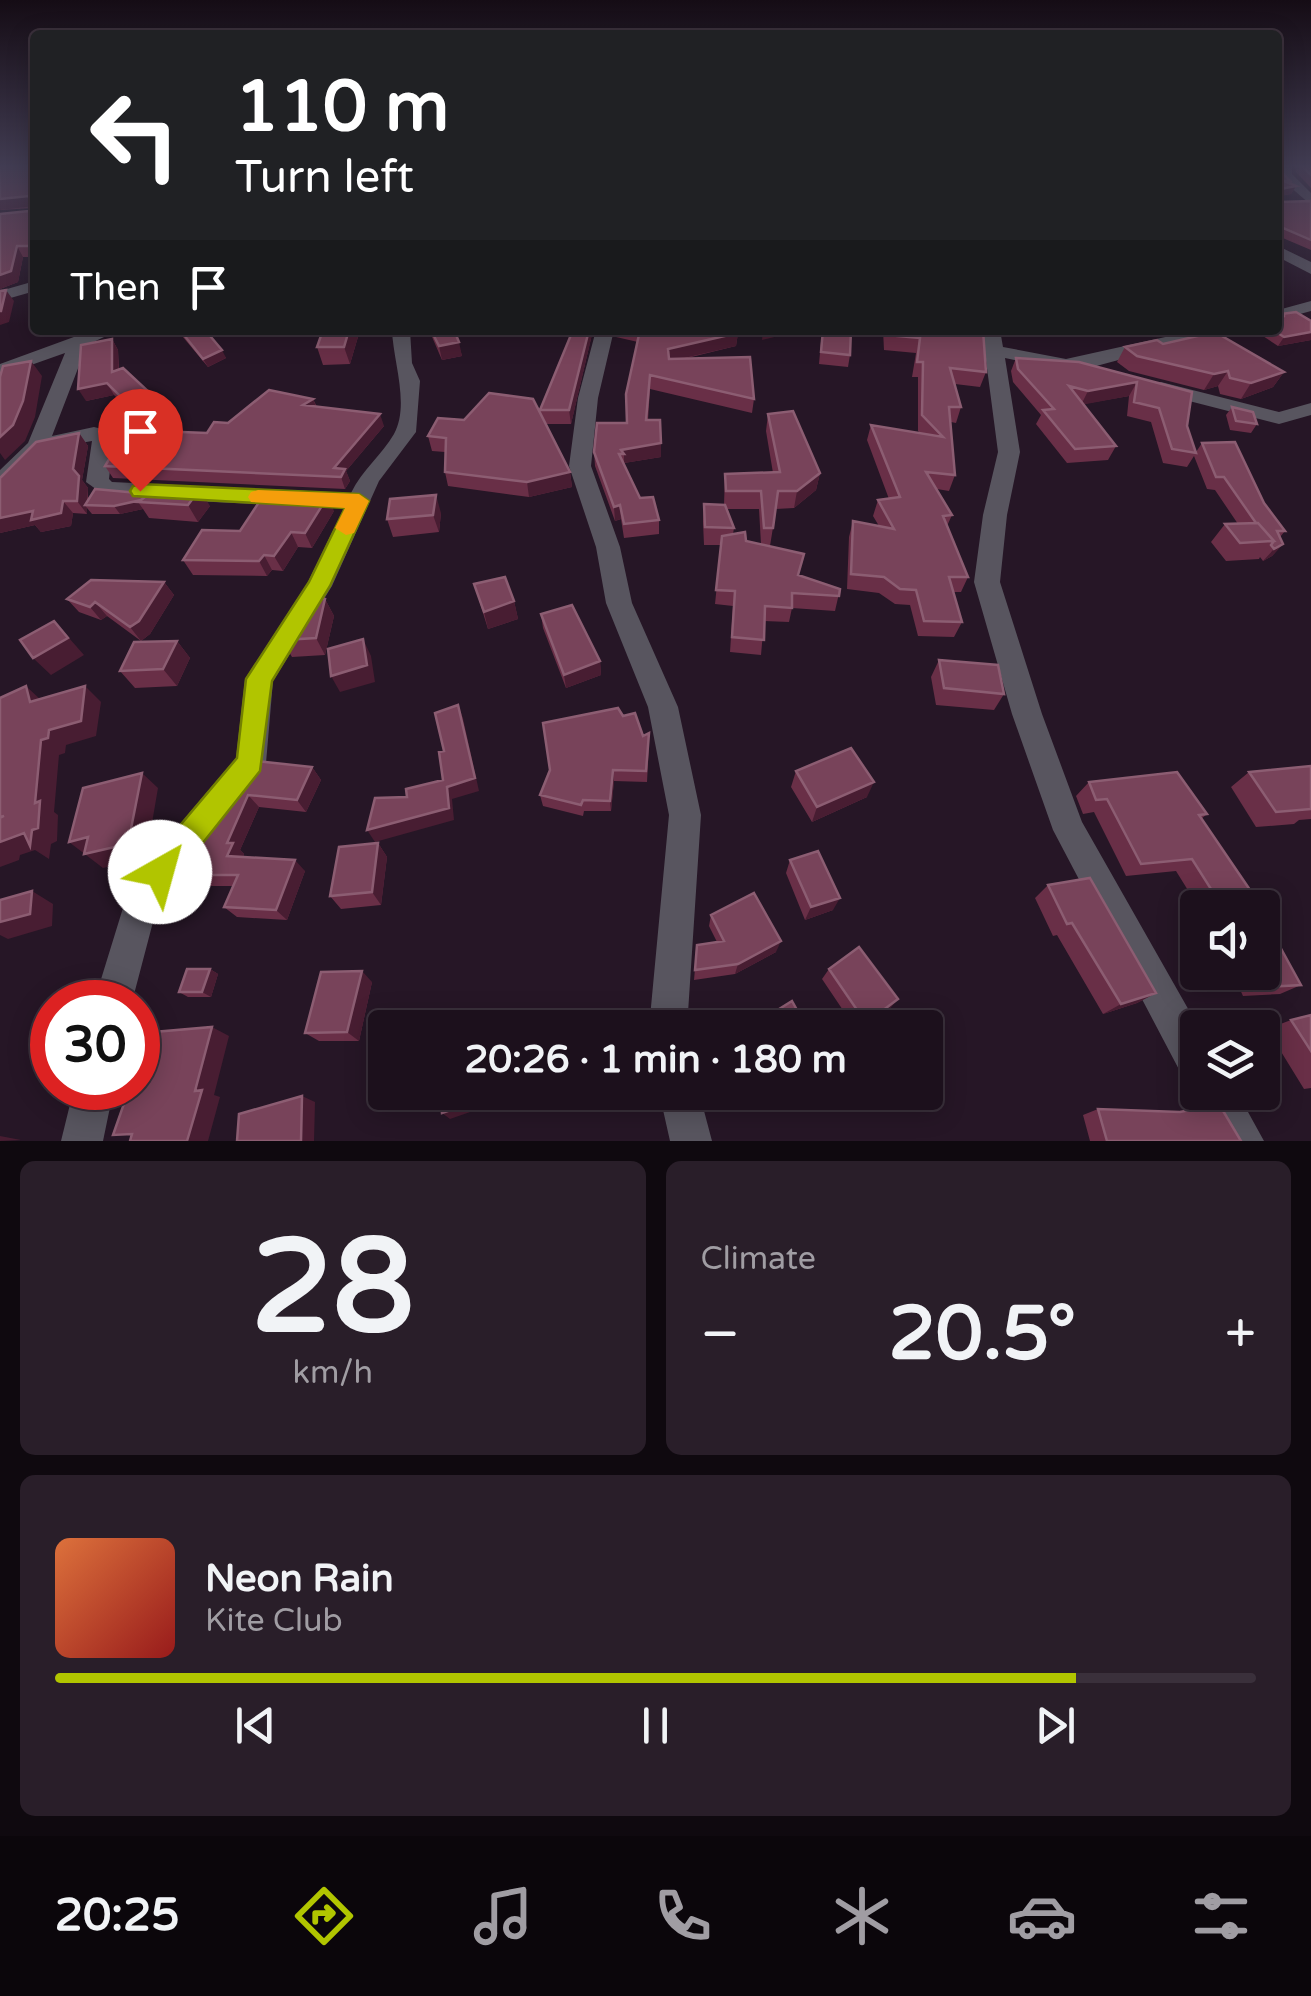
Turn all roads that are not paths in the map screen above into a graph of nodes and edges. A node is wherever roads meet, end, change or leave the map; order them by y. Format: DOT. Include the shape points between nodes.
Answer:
graph roads {
  1 [pos="1282,253"];
  2 [pos="1311,269"];
  3 [pos="30,287"];
  4 [pos="0,296"];
  5 [pos="1311,306"];
  6 [pos="1282,314"];
  7 [pos="97,335"];
  8 [pos="401,335"];
  9 [pos="604,335"];
  10 [pos="1198,335"];
  11 [pos="993,341"];
  12 [pos="78,342"];
  13 [pos="1068,364"];
  14 [pos="0,370"];
  15 [pos="1102,376"];
  16 [pos="1147,386"];
  17 [pos="1311,409"];
  18 [pos="37,446"];
  19 [pos="0,483"];
  20 [pos="359,501"];
  21 [pos="119,980"];
  22 [pos="669,1010"];
  23 [pos="1180,1032"];
  24 [pos="89,1110"];
  25 [pos="684,1110"];
  26 [pos="1225,1110"];
  27 [pos="82,1141"];
  28 [pos="691,1141"];
  29 [pos="1243,1141"];
  1 -- 2 [label="street"];
  3 -- 4 [label="street"];
  5 -- 6 [label="street"];
  7 -- 12 [label="street"];
  8 -- 20 [label="street" via="410,381 406,432"];
  9 -- 22 [label="street" via="580,466 619,603 662,707 685,815"];
  10 -- 13 [label="street"];
  11 -- 13 [label="street"];
  11 -- 23 [label="street" via="1010,452 987,582 1069,830"];
  12 -- 14 [label="street"];
  12 -- 18 [label="street"];
  13 -- 15 [label="street"];
  16 -- 17 [label="street" via="1279,418"];
  18 -- 19 [label="street"];
  18 -- 20 [label="street" via="103,436 97,482 106,489"];
  20 -- 21 [label="street" via="319,586 259,679 250,762 143,894"];
  24 -- 27 [label="street"];
  25 -- 28 [label="street"];
  26 -- 29 [label="street"];
}
